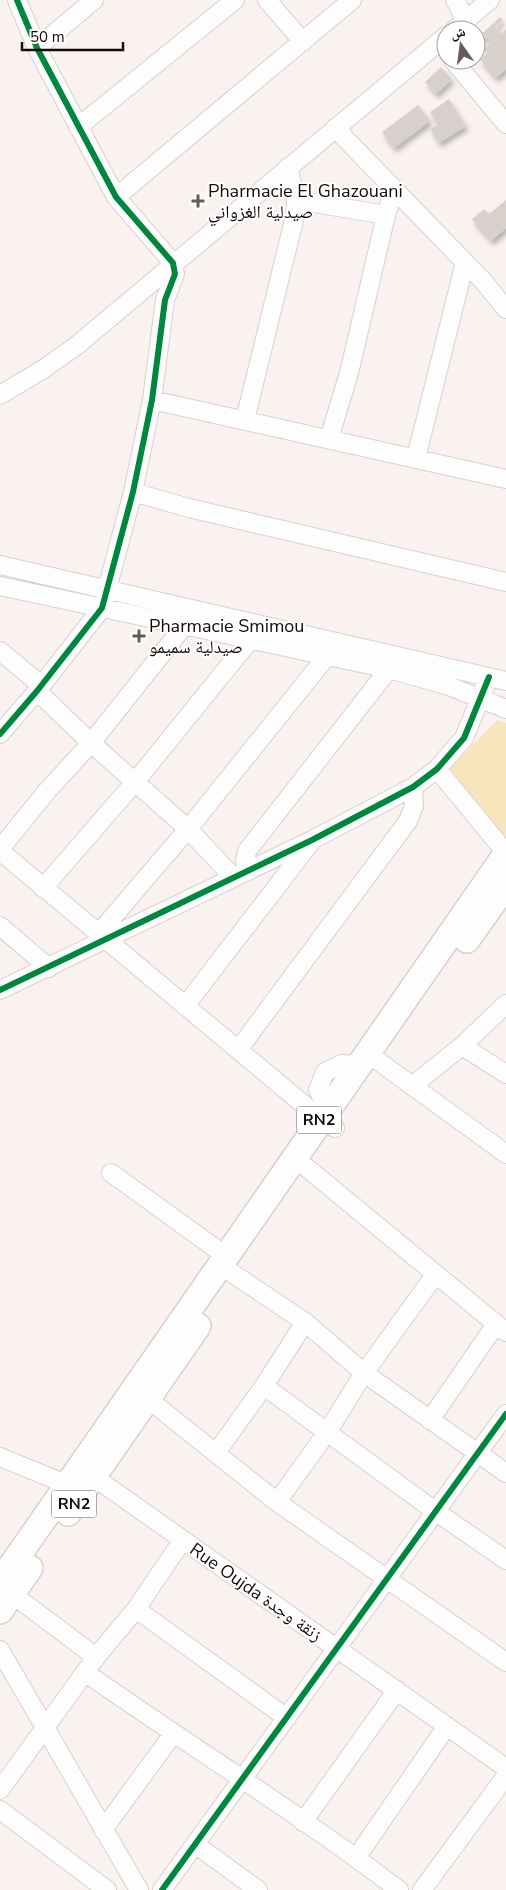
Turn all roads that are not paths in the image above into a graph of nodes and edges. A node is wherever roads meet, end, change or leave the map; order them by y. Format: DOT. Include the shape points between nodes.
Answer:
graph roads {
  1 [pos="17,0"];
  2 [pos="94,0"];
  3 [pos="235,0"];
  4 [pos="267,0"];
  5 [pos="352,0"];
  6 [pos="454,0"];
  7 [pos="490,0"];
  8 [pos="459,20"];
  9 [pos="466,20"];
  10 [pos="303,42"];
  11 [pos="37,48"];
  12 [pos="436,49"];
  13 [pos="461,70"];
  14 [pos="506,124"];
  15 [pos="78,127"];
  16 [pos="335,128"];
  17 [pos="288,167"];
  18 [pos="394,191"];
  19 [pos="116,197"];
  20 [pos="296,200"];
  21 [pos="386,215"];
  22 [pos="465,262"];
  23 [pos="173,263"];
  24 [pos="506,309"];
  25 [pos="0,395"];
  26 [pos="152,400"];
  27 [pos="245,420"];
  28 [pos="329,439"];
  29 [pos="416,458"];
  30 [pos="506,479"];
  31 [pos="133,492"];
  32 [pos="3,566"];
  33 [pos="506,582"];
  34 [pos="0,586"];
  35 [pos="105,600"];
  36 [pos="187,617"];
  37 [pos="250,640"];
  38 [pos="329,648"];
  39 [pos="0,651"];
  40 [pos="389,669"];
  41 [pos="489,677"];
  42 [pos="506,681"];
  43 [pos="39,688"];
  44 [pos="482,698"];
  45 [pos="506,709"];
  46 [pos="3,724"];
  47 [pos="91,743"];
  48 [pos="437,769"];
  49 [pos="135,782"];
  50 [pos="413,787"];
  51 [pos="188,829"];
  52 [pos="312,840"];
  53 [pos="506,853"];
  54 [pos="1,854"];
  55 [pos="240,874"];
  56 [pos="506,885"];
  57 [pos="43,888"];
  58 [pos="0,926"];
  59 [pos="103,936"];
  60 [pos="49,968"];
  61 [pos="0,990"];
  62 [pos="185,1006"];
  63 [pos="504,1010"];
  64 [pos="462,1046"];
  65 [pos="238,1050"];
  66 [pos="369,1060"];
  67 [pos="506,1074"];
  68 [pos="412,1086"];
  69 [pos="328,1118"];
  70 [pos="506,1154"];
  71 [pos="307,1168"];
  72 [pos="111,1173"];
  73 [pos="227,1265"];
  74 [pos="435,1275"];
  75 [pos="305,1322"];
  76 [pos="501,1328"];
  77 [pos="364,1373"];
  78 [pos="264,1386"];
  79 [pos="141,1393"];
  80 [pos="506,1414"];
  81 [pos="430,1420"];
  82 [pos="328,1431"];
  83 [pos="216,1453"];
  84 [pos="477,1453"];
  85 [pos="0,1457"];
  86 [pos="506,1473"];
  87 [pos="80,1481"];
  88 [pos="276,1502"];
  89 [pos="435,1511"];
  90 [pos="182,1541"];
  91 [pos="506,1560"];
  92 [pos="386,1579"];
  93 [pos="4,1596"];
  94 [pos="136,1608"];
  95 [pos="337,1648"];
  96 [pos="0,1650"];
  97 [pos="96,1657"];
  98 [pos="506,1662"];
  99 [pos="86,1672"];
  100 [pos="397,1690"];
  101 [pos="286,1718"];
  102 [pos="447,1726"];
  103 [pos="44,1729"];
  104 [pos="173,1734"];
  105 [pos="506,1768"];
  106 [pos="506,1776"];
  107 [pos="240,1779"];
  108 [pos="0,1790"];
  109 [pos="0,1810"];
  110 [pos="303,1822"];
  111 [pos="103,1830"];
  112 [pos="195,1844"];
  113 [pos="356,1858"];
  114 [pos="107,1890"];
  115 [pos="139,1890"];
  116 [pos="162,1890"];
  117 [pos="258,1890"];
  118 [pos="399,1890"];
  119 [pos="422,1890"];
  1 -- 11 [label="street"];
  2 -- 11 [label="street"];
  3 -- 15 [label="street"];
  4 -- 10 [label="street"];
  5 -- 10 [label="street"];
  6 -- 8 [label="street"];
  7 -- 9 [label="street"];
  10 -- 19 [label="street"];
  11 -- 15 [label="street"];
  12 -- 16 [label="street"];
  13 -- 14 [label="street"];
  15 -- 19 [label="street"];
  16 -- 17 [label="street"];
  16 -- 18 [label="street"];
  17 -- 20 [label="street"];
  17 -- 23 [label="street"];
  18 -- 21 [label="street"];
  18 -- 22 [label="street"];
  19 -- 23 [label="street"];
  20 -- 21 [label="street"];
  20 -- 27 [label="street" via="290,241"];
  21 -- 28 [label="street" via="349,373"];
  22 -- 24 [label="street"];
  22 -- 29 [label="street"];
  23 -- 25 [label="street" via="76,346"];
  23 -- 26 [label="street" via="175,274 166,300"];
  26 -- 27 [label="street"];
  26 -- 31 [label="street"];
  27 -- 28 [label="street"];
  28 -- 29 [label="street"];
  29 -- 30 [label="street"];
  31 -- 33 [label="street"];
  31 -- 35 [label="street"];
  32 -- 34 [label="street"];
  32 -- 35 [label="street"];
  34 -- 35 [label="street"];
  35 -- 36 [label="street"];
  35 -- 43 [label="street"];
  36 -- 37 [label="street"];
  36 -- 38 [label="street"];
  36 -- 47 [label="street"];
  37 -- 38 [label="street"];
  37 -- 49 [label="street"];
  38 -- 40 [label="street"];
  38 -- 41 [label="street"];
  38 -- 51 [label="street"];
  39 -- 43 [label="street"];
  40 -- 44 [label="street"];
  40 -- 55 [label="street" via="247,851"];
  41 -- 42 [label="street"];
  41 -- 44 [label="street"];
  43 -- 46 [label="street"];
  43 -- 47 [label="street"];
  44 -- 45 [label="street"];
  44 -- 48 [label="street" via="464,738"];
  47 -- 49 [label="street"];
  47 -- 54 [label="street" via="47,791"];
  48 -- 50 [label="street"];
  48 -- 53 [label="street"];
  49 -- 51 [label="street"];
  49 -- 57 [label="street"];
  50 -- 52 [label="street"];
  50 -- 65 [label="street" via="414,806 408,822"];
  51 -- 55 [label="street"];
  51 -- 59 [label="street"];
  52 -- 55 [label="street"];
  52 -- 62 [label="street"];
  53 -- 66 [label="highway, RN2"];
  54 -- 57 [label="street"];
  55 -- 59 [label="street"];
  56 -- 66 [label="highway, RN2"];
  57 -- 59 [label="street"];
  58 -- 60 [label="street"];
  59 -- 60 [label="street"];
  59 -- 62 [label="street"];
  60 -- 61 [label="street"];
  62 -- 65 [label="street"];
  63 -- 64 [label="street"];
  64 -- 67 [label="street"];
  64 -- 68 [label="street"];
  65 -- 69 [label="street"];
  66 -- 68 [label="street"];
  66 -- 69 [label="highway, RN2"];
  68 -- 70 [label="street"];
  69 -- 71 [label="highway, RN2"];
  69 -- 73 [label="highway, RN2"];
  71 -- 73 [label="highway, RN2"];
  71 -- 74 [label="street"];
  72 -- 73 [label="street"];
  73 -- 75 [label="street"];
  73 -- 79 [label="highway, RN2"];
  74 -- 76 [label="street"];
  74 -- 77 [label="street"];
  75 -- 77 [label="street"];
  75 -- 78 [label="street"];
  76 -- 81 [label="street"];
  77 -- 81 [label="street"];
  77 -- 82 [label="street"];
  78 -- 82 [label="street"];
  78 -- 83 [label="street"];
  79 -- 83 [label="street"];
  79 -- 87 [label="highway, RN2"];
  80 -- 84 [label="street"];
  81 -- 84 [label="street"];
  82 -- 88 [label="street"];
  82 -- 89 [label="street"];
  83 -- 88 [label="street"];
  84 -- 86 [label="street"];
  84 -- 89 [label="street"];
  85 -- 87 [label="street, Rue Oujda زنقة وجدة"];
  87 -- 90 [label="street, Rue Oujda زنقة وجدة"];
  87 -- 93 [label="highway, RN2"];
  88 -- 92 [label="street"];
  89 -- 91 [label="street"];
  89 -- 92 [label="street"];
  90 -- 94 [label="street"];
  90 -- 95 [label="street, Rue Oujda زنقة وجدة"];
  92 -- 95 [label="street"];
  92 -- 98 [label="street"];
  93 -- 97 [label="street"];
  94 -- 97 [label="street"];
  94 -- 101 [label="street"];
  95 -- 100 [label="street, Rue Oujda زنقة وجدة"];
  95 -- 101 [label="street"];
  96 -- 103 [label="street"];
  97 -- 99 [label="street"];
  99 -- 103 [label="street"];
  99 -- 104 [label="street"];
  100 -- 102 [label="street, Rue Oujda زنقة وجدة"];
  100 -- 110 [label="street"];
  101 -- 107 [label="street"];
  102 -- 105 [label="street, Rue Oujda زنقة وجدة"];
  102 -- 113 [label="street"];
  103 -- 108 [label="street"];
  103 -- 111 [label="street"];
  104 -- 107 [label="street"];
  104 -- 111 [label="street"];
  106 -- 119 [label="street"];
  107 -- 110 [label="street"];
  107 -- 112 [label="street"];
  109 -- 114 [label="street"];
  110 -- 113 [label="street"];
  111 -- 115 [label="street"];
  112 -- 116 [label="street"];
  112 -- 117 [label="street"];
  113 -- 118 [label="street"];
}
